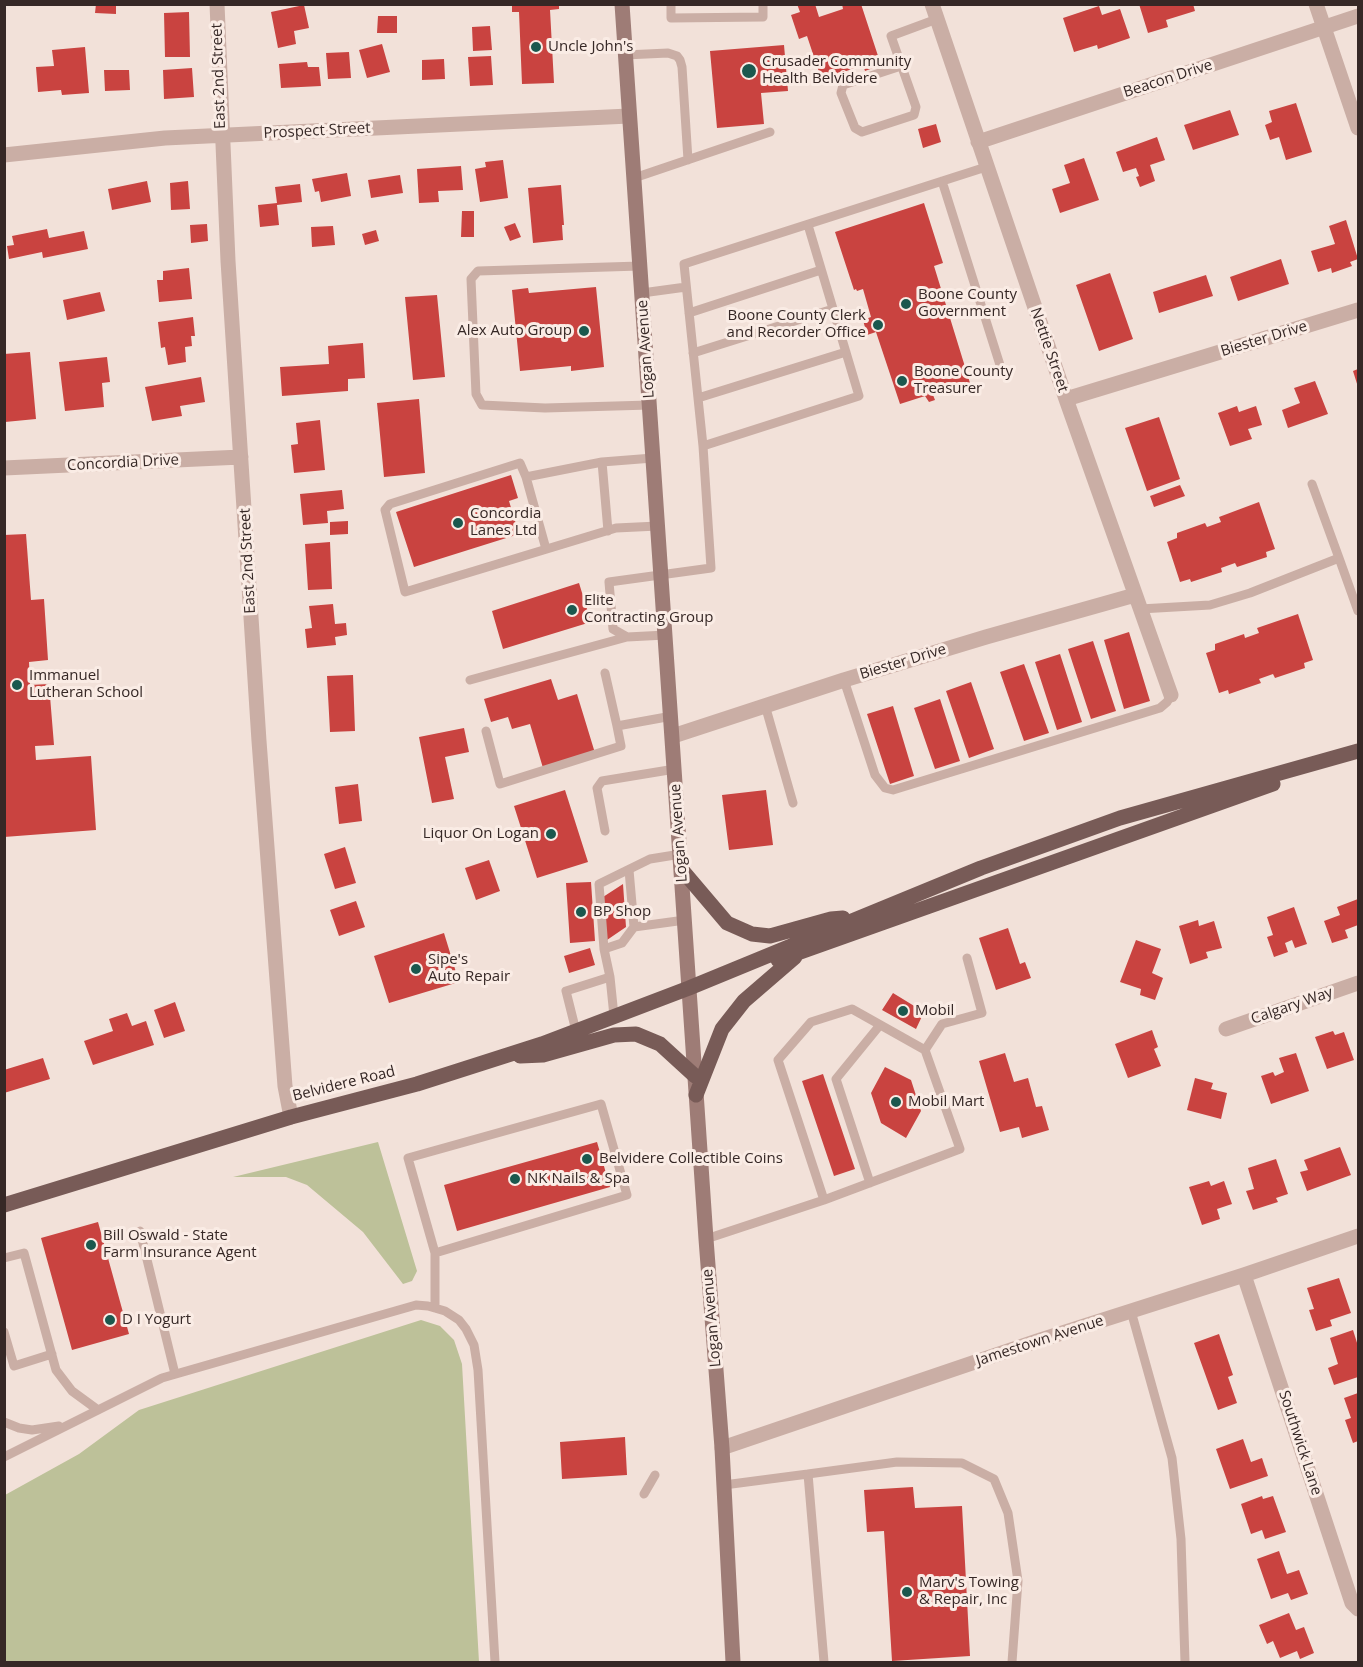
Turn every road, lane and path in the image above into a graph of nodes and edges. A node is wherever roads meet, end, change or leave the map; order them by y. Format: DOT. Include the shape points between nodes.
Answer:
graph roads {
  1 [pos="217,4"];
  2 [pos="622,4"];
  3 [pos="670,4"];
  4 [pos="763,4"];
  5 [pos="1316,4"];
  6 [pos="935,12"];
  7 [pos="1359,16"];
  8 [pos="1324,28"];
  9 [pos="626,55"];
  10 [pos="902,66"];
  11 [pos="629,116"];
  12 [pos="1359,128"];
  13 [pos="771,132"];
  14 [pos="221,136"];
  15 [pos="978,142"];
  16 [pos="4,155"];
  17 [pos="688,160"];
  18 [pos="986,167"];
  19 [pos="634,178"];
  20 [pos="942,181"];
  21 [pos="808,225"];
  22 [pos="640,266"];
  23 [pos="821,270"];
  24 [pos="686,287"];
  25 [pos="642,293"];
  26 [pos="833,309"];
  27 [pos="1359,310"];
  28 [pos="689,313"];
  29 [pos="846,352"];
  30 [pos="693,353"];
  31 [pos="1000,365"];
  32 [pos="698,398"];
  33 [pos="1066,399"];
  34 [pos="650,405"];
  35 [pos="703,446"];
  36 [pos="241,457"];
  37 [pos="653,458"];
  38 [pos="602,462"];
  39 [pos="4,468"];
  40 [pos="526,477"];
  41 [pos="1312,484"];
  42 [pos="658,526"];
  43 [pos="608,531"];
  44 [pos="546,549"];
  45 [pos="1339,558"];
  46 [pos="662,574"];
  47 [pos="1137,602"];
  48 [pos="1359,611"];
  49 [pos="666,635"];
  50 [pos="627,637"];
  51 [pos="605,673"];
  52 [pos="470,680"];
  53 [pos="844,680"];
  54 [pos="1171,695"];
  55 [pos="765,705"];
  56 [pos="672,716"];
  57 [pos="617,726"];
  58 [pos="486,731"];
  59 [pos="673,736"];
  60 [pos="1359,752"];
  61 [pos="675,769"];
  62 [pos="793,803"];
  63 [pos="605,831"];
  64 [pos="681,854"];
  65 [pos="629,870"];
  66 [pos="682,870"];
  67 [pos="864,916"];
  68 [pos="685,920"];
  69 [pos="634,927"];
  70 [pos="604,949"];
  71 [pos="798,954"];
  72 [pos="967,958"];
  73 [pos="610,977"];
  74 [pos="1359,983"];
  75 [pos="689,988"];
  76 [pos="614,1016"];
  77 [pos="880,1025"];
  78 [pos="1226,1029"];
  79 [pos="576,1031"];
  80 [pos="925,1050"];
  81 [pos="499,1058"];
  82 [pos="695,1076"];
  83 [pos="696,1095"];
  84 [pos="291,1116"];
  85 [pos="870,1183"];
  86 [pos="824,1200"];
  87 [pos="4,1205"];
  88 [pos="140,1231"];
  89 [pos="1359,1236"];
  90 [pos="706,1239"];
  91 [pos="435,1253"];
  92 [pos="4,1258"];
  93 [pos="1244,1275"];
  94 [pos="435,1308"];
  95 [pos="1131,1311"];
  96 [pos="4,1332"];
  97 [pos="52,1354"];
  98 [pos="175,1374"];
  99 [pos="98,1410"];
  100 [pos="4,1422"];
  101 [pos="68,1425"];
  102 [pos="722,1448"];
  103 [pos="4,1457"];
  104 [pos="655,1474"];
  105 [pos="808,1474"];
  106 [pos="724,1485"];
  107 [pos="644,1494"];
  108 [pos="1359,1609"];
  109 [pos="495,1662"];
  110 [pos="733,1662"];
  111 [pos="824,1662"];
  112 [pos="1012,1662"];
  113 [pos="1185,1662"];
  1 -- 14 [label="street, East 2nd Street"];
  2 -- 9 [label="main road, Logan Avenue"];
  3 -- 4 [label="lane" via="671,18 763,17"];
  5 -- 8 [label="street"];
  6 -- 10 [label="lane" via="891,36"];
  6 -- 15 [label="street, Nettie Street"];
  7 -- 8 [label="street, Beacon Drive"];
  8 -- 12 [label="street"];
  8 -- 15 [label="street, Beacon Drive"];
  9 -- 11 [label="main road, Logan Avenue"];
  9 -- 17 [label="lane" via="668,53 680,60"];
  10 -- 10 [label="lane" via="916,106 914,114 862,132 855,128 841,93 843,85"];
  11 -- 14 [label="street, Prospect Street"];
  11 -- 19 [label="main road, Logan Avenue"];
  13 -- 17 [label="lane"];
  14 -- 16 [label="street, Prospect Street"];
  14 -- 36 [label="street, East 2nd Street"];
  15 -- 18 [label="street, Nettie Street"];
  17 -- 19 [label="lane"];
  18 -- 20 [label="lane"];
  18 -- 33 [label="street, Nettie Street"];
  19 -- 22 [label="main road, Logan Avenue"];
  20 -- 21 [label="lane"];
  20 -- 31 [label="lane"];
  21 -- 23 [label="lane"];
  21 -- 24 [label="lane" via="684,264"];
  22 -- 25 [label="main road, Logan Avenue"];
  22 -- 34 [label="lane" via="478,271 471,279 476,394 482,405"];
  23 -- 26 [label="lane"];
  23 -- 28 [label="lane"];
  24 -- 25 [label="lane"];
  24 -- 28 [label="lane"];
  25 -- 34 [label="main road, Logan Avenue"];
  26 -- 29 [label="lane"];
  26 -- 30 [label="lane"];
  27 -- 33 [label="street, Biester Drive"];
  28 -- 30 [label="lane"];
  29 -- 32 [label="lane"];
  29 -- 35 [label="lane" via="859,396"];
  30 -- 32 [label="lane"];
  32 -- 35 [label="lane"];
  33 -- 47 [label="street, Nettie Street"];
  34 -- 37 [label="main road, Logan Avenue"];
  35 -- 46 [label="lane" via="711,567"];
  36 -- 39 [label="street, Concordia Drive"];
  36 -- 84 [label="street, East 2nd Street" via="285,1086"];
  37 -- 38 [label="lane"];
  37 -- 42 [label="main road, Logan Avenue"];
  38 -- 40 [label="lane"];
  38 -- 43 [label="lane"];
  40 -- 44 [label="lane"];
  40 -- 44 [label="lane" via="520,463 390,504 385,510 405,592"];
  41 -- 45 [label="lane"];
  42 -- 43 [label="lane"];
  42 -- 46 [label="main road, Logan Avenue"];
  43 -- 44 [label="lane"];
  45 -- 47 [label="lane" via="1210,605"];
  45 -- 48 [label="lane"];
  46 -- 49 [label="main road, Logan Avenue"];
  46 -- 50 [label="lane" via="609,582 613,628"];
  47 -- 53 [label="street, Biester Drive" via="997,633"];
  47 -- 54 [label="street, Nettie Street"];
  49 -- 50 [label="lane"];
  49 -- 56 [label="main road, Logan Avenue"];
  50 -- 52 [label="lane"];
  51 -- 57 [label="lane"];
  53 -- 54 [label="lane" via="875,775 885,788 893,790 1160,708"];
  53 -- 55 [label="street, Biester Drive"];
  55 -- 59 [label="street, Biester Drive"];
  55 -- 62 [label="lane"];
  56 -- 57 [label="lane"];
  56 -- 59 [label="main road, Logan Avenue"];
  57 -- 58 [label="lane" via="621,746 500,784"];
  59 -- 61 [label="main road, Logan Avenue"];
  60 -- 67 [label="main road" via="1119,818"];
  60 -- 71 [label="main road"];
  61 -- 63 [label="lane" via="602,781 597,788"];
  61 -- 64 [label="main road, Logan Avenue"];
  64 -- 65 [label="lane" via="650,859"];
  64 -- 66 [label="main road, Logan Avenue"];
  65 -- 69 [label="lane"];
  65 -- 70 [label="lane" via="599,884"];
  66 -- 67 [label="main road" via="727,923 752,934 770,936 831,919"];
  66 -- 68 [label="main road, Logan Avenue"];
  67 -- 75 [label="main road"];
  68 -- 69 [label="lane"];
  68 -- 75 [label="main road, Logan Avenue"];
  69 -- 70 [label="lane" via="622,943"];
  70 -- 73 [label="lane"];
  71 -- 75 [label="main road"];
  71 -- 83 [label="main road" via="744,1000 722,1029"];
  72 -- 80 [label="lane" via="982,1013 942,1024"];
  73 -- 76 [label="lane"];
  73 -- 79 [label="lane" via="566,991"];
  74 -- 78 [label="street, Calgary Way"];
  75 -- 76 [label="main road, Belvidere Road"];
  75 -- 82 [label="main road, Logan Avenue"];
  76 -- 79 [label="main road, Belvidere Road"];
  77 -- 80 [label="lane"];
  77 -- 85 [label="lane" via="836,1079"];
  77 -- 86 [label="lane" via="852,1009 811,1022 778,1060"];
  79 -- 81 [label="main road, Belvidere Road"];
  80 -- 85 [label="lane" via="960,1149"];
  81 -- 82 [label="main road" via="543,1055 614,1035 636,1034 660,1044"];
  81 -- 84 [label="main road, Belvidere Road" via="417,1084"];
  82 -- 83 [label="main road, Logan Avenue"];
  83 -- 90 [label="main road, Logan Avenue"];
  84 -- 87 [label="main road, Belvidere Road"];
  85 -- 86 [label="lane"];
  86 -- 90 [label="lane"];
  88 -- 98 [label="lane"];
  89 -- 93 [label="street, Jamestown Avenue"];
  90 -- 102 [label="main road, Logan Avenue"];
  91 -- 91 [label="lane" via="408,1158 601,1104 627,1195"];
  91 -- 94 [label="lane"];
  92 -- 97 [label="lane" via="24,1253"];
  93 -- 95 [label="street, Jamestown Avenue"];
  93 -- 108 [label="street, Southwick Lane" via="1352,1603"];
  94 -- 98 [label="lane" via="416,1305"];
  94 -- 109 [label="lane" via="459,1320 474,1345"];
  95 -- 102 [label="street, Jamestown Avenue"];
  95 -- 113 [label="lane" via="1172,1458 1181,1539"];
  96 -- 97 [label="lane" via="14,1366"];
  97 -- 99 [label="lane" via="63,1381"];
  98 -- 99 [label="lane"];
  99 -- 101 [label="lane"];
  100 -- 101 [label="lane" via="32,1430"];
  101 -- 103 [label="lane"];
  102 -- 106 [label="main road, Logan Avenue"];
  104 -- 107 [label="lane"];
  105 -- 106 [label="lane"];
  105 -- 111 [label="lane"];
  105 -- 112 [label="lane" via="897,1462 962,1462 994,1479 1008,1513 1018,1581"];
  106 -- 110 [label="main road, Logan Avenue"];
}
